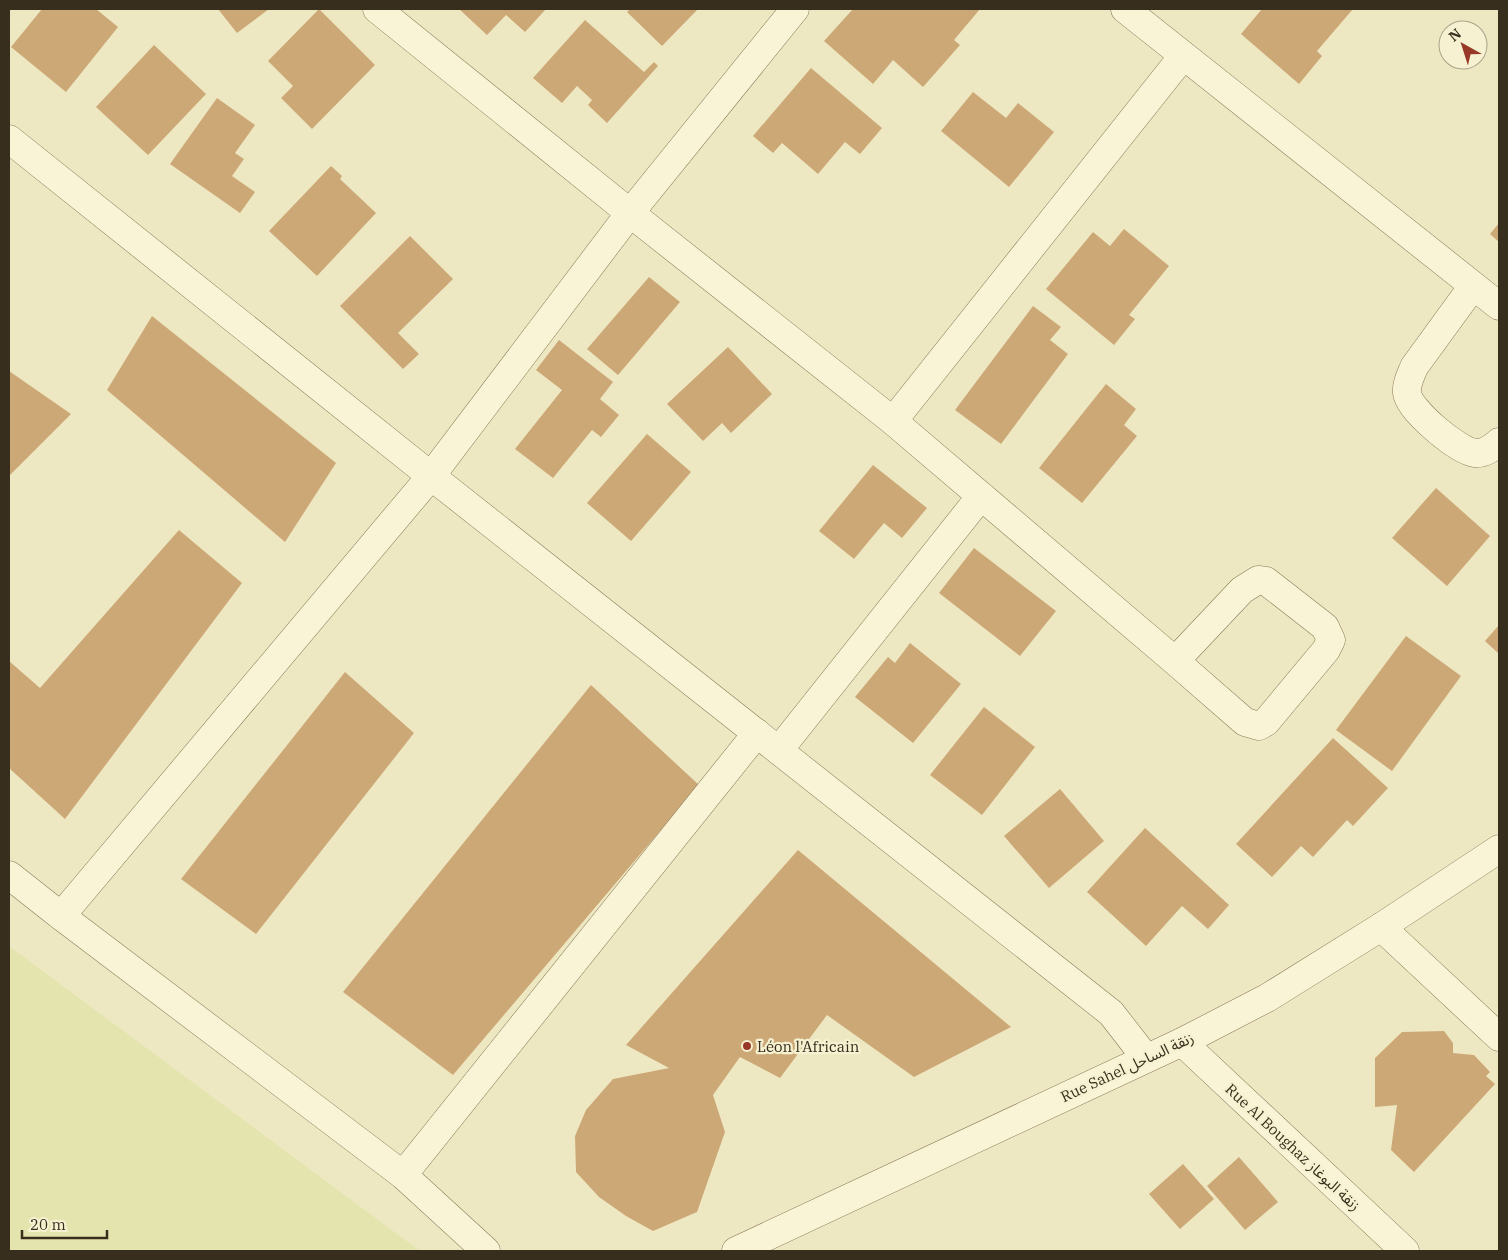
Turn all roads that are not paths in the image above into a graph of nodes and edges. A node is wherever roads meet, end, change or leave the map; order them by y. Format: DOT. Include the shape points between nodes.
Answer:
graph roads {
  1 [pos="377,9"];
  2 [pos="795,9"];
  3 [pos="1125,9"];
  4 [pos="1183,56"];
  5 [pos="9,139"];
  6 [pos="630,213"];
  7 [pos="1474,286"];
  8 [pos="1499,306"];
  9 [pos="893,421"];
  10 [pos="1499,442"];
  11 [pos="431,476"];
  12 [pos="981,496"];
  13 [pos="1175,660"];
  14 [pos="757,733"];
  15 [pos="779,750"];
  16 [pos="1499,849"];
  17 [pos="9,875"];
  18 [pos="61,916"];
  19 [pos="1381,927"];
  20 [pos="1499,1037"];
  21 [pos="1182,1042"];
  22 [pos="1146,1058"];
  23 [pos="403,1175"];
  24 [pos="486,1251"];
  25 [pos="736,1251"];
  26 [pos="1405,1251"];
  1 -- 6 [label="street"];
  2 -- 6 [label="street"];
  3 -- 4 [label="street"];
  4 -- 7 [label="street"];
  4 -- 9 [label="street"];
  5 -- 11 [label="street"];
  6 -- 9 [label="street"];
  6 -- 11 [label="street"];
  7 -- 8 [label="street"];
  7 -- 10 [label="street" via="1414,367 1407,392 1419,414 1463,449 1477,453"];
  9 -- 12 [label="street"];
  11 -- 14 [label="street"];
  11 -- 18 [label="street"];
  12 -- 13 [label="street"];
  12 -- 15 [label="street"];
  13 -- 13 [label="street" via="1242,590 1258,580 1266,581 1325,627 1331,640 1271,717 1259,726 1245,722"];
  14 -- 15 [label="street"];
  14 -- 23 [label="street"];
  15 -- 22 [label="street" via="1111,1013"];
  16 -- 19 [label="street, Rue Sahel زنقة الساحل"];
  17 -- 18 [label="street"];
  18 -- 23 [label="street"];
  19 -- 20 [label="street"];
  19 -- 21 [label="street, Rue Sahel زنقة الساحل" via="1268,998"];
  21 -- 22 [label="street, Rue Sahel زنقة الساحل"];
  21 -- 26 [label="street, Rue Al Boughaz زنقة البوغاز"];
  22 -- 25 [label="street, Rue Sahel زنقة الساحل"];
  23 -- 24 [label="street"];
}
